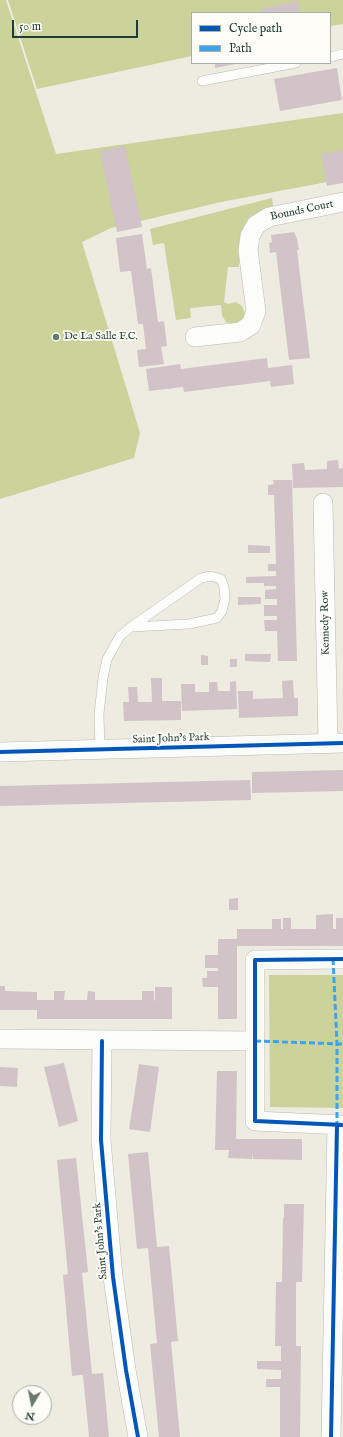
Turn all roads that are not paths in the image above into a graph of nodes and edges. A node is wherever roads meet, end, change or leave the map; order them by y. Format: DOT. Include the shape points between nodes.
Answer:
graph roads {
  1 [pos="343,54"];
  2 [pos="331,57"];
  3 [pos="290,64"];
  4 [pos="202,80"];
  5 [pos="343,202"];
  6 [pos="195,337"];
  7 [pos="323,503"];
  8 [pos="131,627"];
  9 [pos="336,743"];
  10 [pos="100,750"];
  11 [pos="0,752"];
  12 [pos="343,959"];
  13 [pos="0,1039"];
  14 [pos="102,1041"];
  15 [pos="255,1041"];
  16 [pos="340,1125"];
  17 [pos="138,1437"];
  18 [pos="331,1437"];
  1 -- 2 [label="lane"];
  3 -- 4 [label="lane"];
  5 -- 6 [label="street, Bounds Court" via="269,217 256,225 250,236 248,250 256,311 251,324 240,332"];
  7 -- 9 [label="street, Kennedy Row"];
  8 -- 8 [label="lane" via="201,578 211,576 221,579 225,599 217,618 189,624"];
  8 -- 10 [label="lane" via="120,636 107,659 99,714"];
  9 -- 10 [label="street, Saint John's Park"];
  10 -- 11 [label="street, Saint John's Park"];
  12 -- 15 [label="street" via="255,960"];
  13 -- 14 [label="street"];
  14 -- 15 [label="street"];
  14 -- 17 [label="street, Saint John's Park" via="101,1140 113,1277"];
  15 -- 16 [label="street" via="255,1121"];
  16 -- 18 [label="street"];
}
